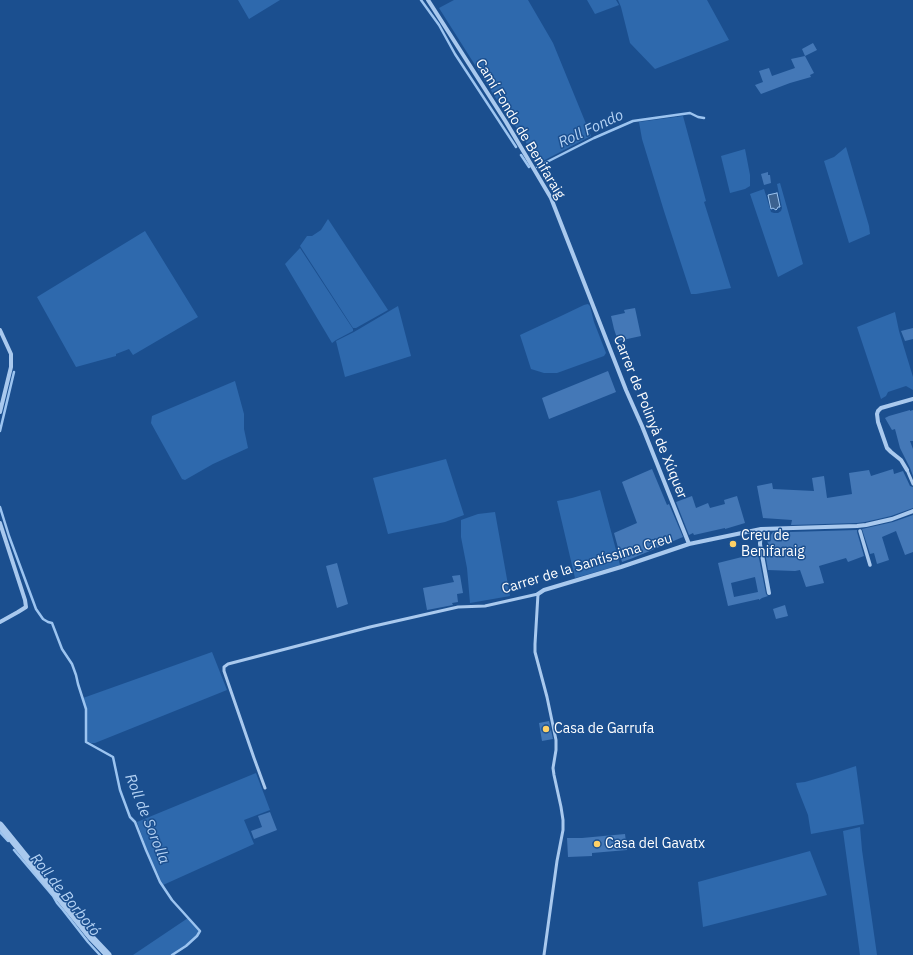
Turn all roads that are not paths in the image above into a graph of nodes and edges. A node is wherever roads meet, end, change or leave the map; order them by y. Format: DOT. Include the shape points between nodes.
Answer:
graph roads {
  1 [pos="428,0"];
  2 [pos="590,299"];
  3 [pos="0,330"];
  4 [pos="913,399"];
  5 [pos="0,412"];
  6 [pos="907,470"];
  7 [pos="913,484"];
  8 [pos="913,511"];
  9 [pos="0,523"];
  10 [pos="761,529"];
  11 [pos="860,531"];
  12 [pos="689,544"];
  13 [pos="870,565"];
  14 [pos="769,593"];
  15 [pos="538,594"];
  16 [pos="0,622"];
  17 [pos="265,788"];
  18 [pos="0,824"];
  19 [pos="108,955"];
  20 [pos="544,955"];
  1 -- 2 [label="street, Camí Fondo de Benifaraig" via="551,198"];
  2 -- 12 [label="street, Carrer de Polinyà de Xúquer"];
  3 -- 5 [label="street" via="11,354 11,367"];
  4 -- 6 [label="street" via="882,408 877,412 887,448 901,460"];
  6 -- 7 [label="lane"];
  8 -- 10 [label="street, Carrer de la Santíssima Creu" via="860,526"];
  9 -- 16 [label="street" via="26,607"];
  10 -- 12 [label="street, Carrer de la Santíssima Creu"];
  10 -- 14 [label="street" via="760,544"];
  11 -- 13 [label="street"];
  12 -- 15 [label="street, Carrer de la Santíssima Creu"];
  15 -- 17 [label="lane, Carrer de la Santíssima Creu" via="485,606 458,607 228,664 224,671"];
  15 -- 20 [label="lane" via="535,652 556,740 553,768 563,830"];
  18 -- 19 [label="street"];
}
